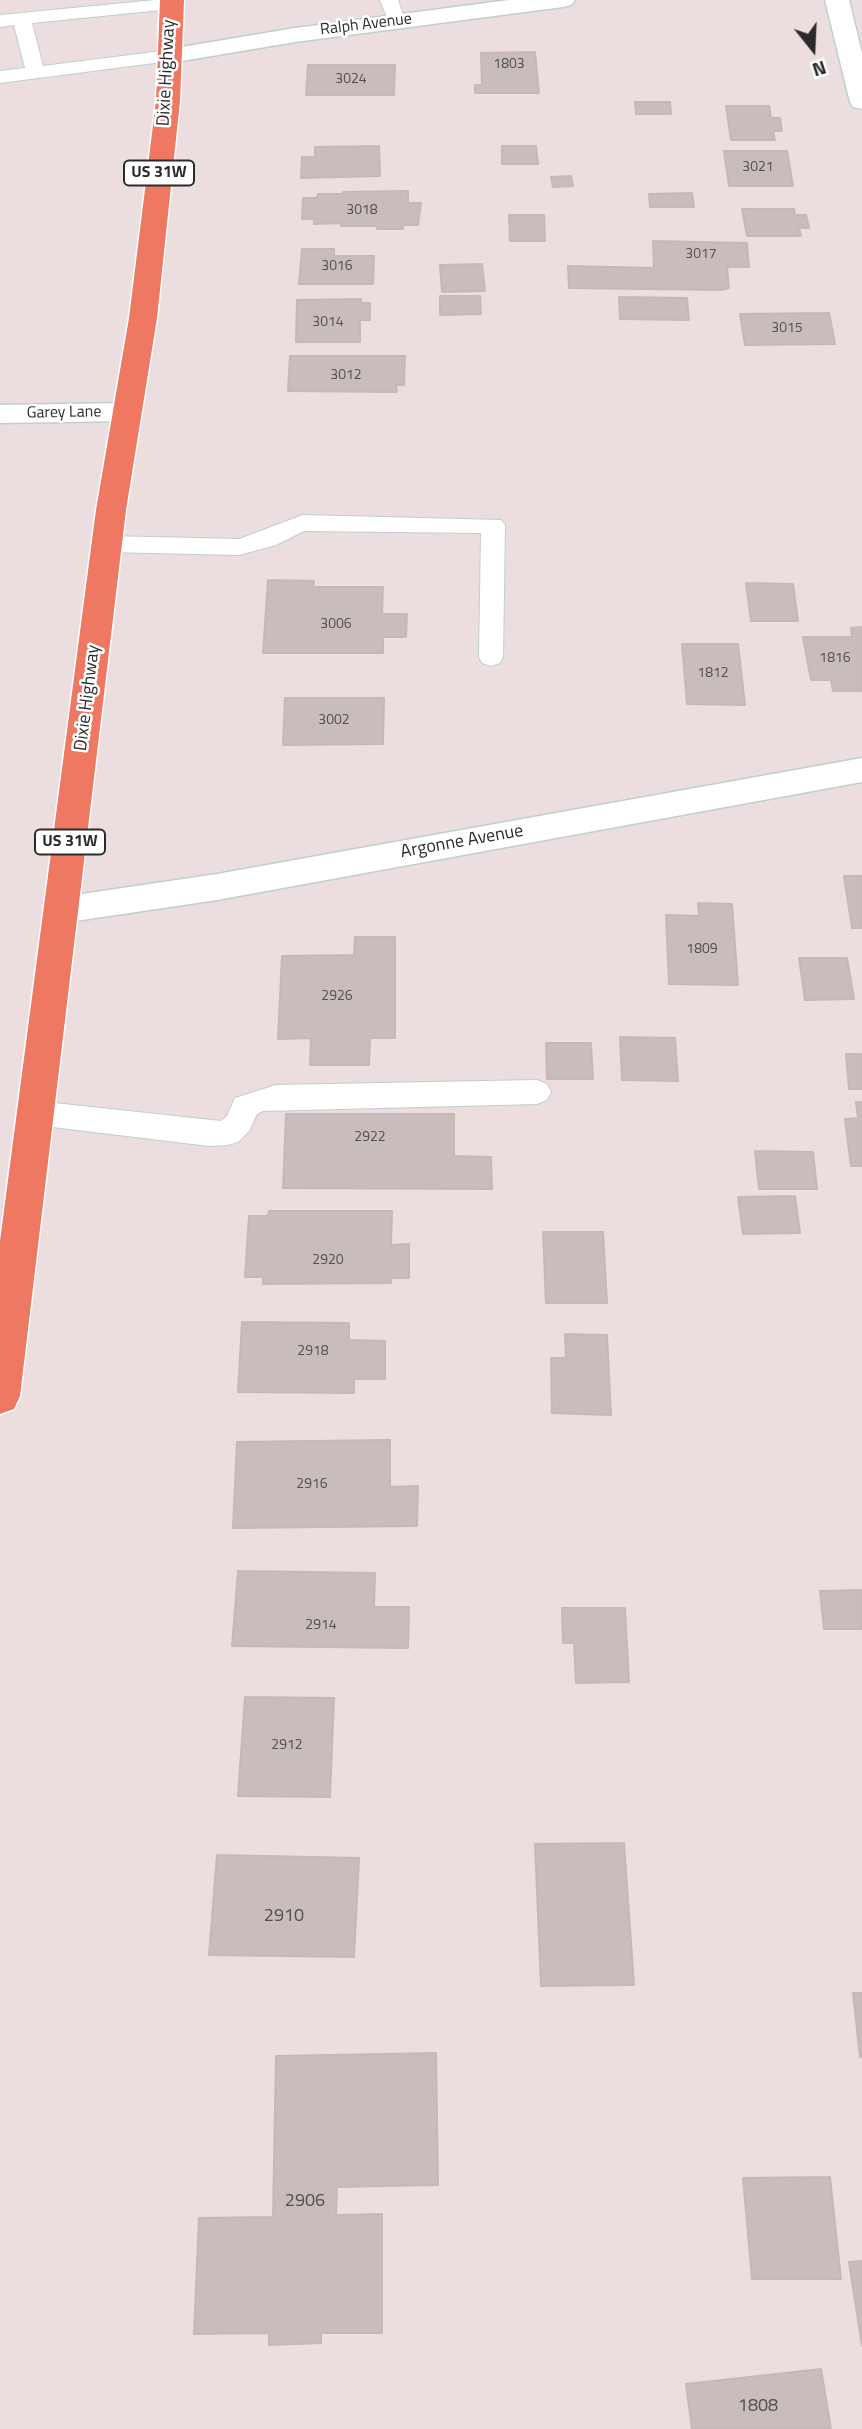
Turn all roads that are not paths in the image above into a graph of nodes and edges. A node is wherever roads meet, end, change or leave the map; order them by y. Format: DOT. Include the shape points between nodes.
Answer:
graph roads {
  1 [pos="563,0"];
  2 [pos="838,0"];
  3 [pos="171,2"];
  4 [pos="392,11"];
  5 [pos="22,19"];
  6 [pos="0,22"];
  7 [pos="170,56"];
  8 [pos="36,72"];
  9 [pos="0,77"];
  10 [pos="862,102"];
  11 [pos="128,412"];
  12 [pos="0,414"];
  13 [pos="107,544"];
  14 [pos="491,657"];
  15 [pos="862,771"];
  16 [pos="62,910"];
  17 [pos="537,1092"];
  18 [pos="36,1113"];
  19 [pos="9,1263"];
  20 [pos="0,1396"];
  1 -- 4 [label="street, Ralph Avenue"];
  2 -- 10 [label="street"];
  3 -- 5 [label="lane"];
  3 -- 7 [label="main road, Dixie Highway / US 31W"];
  4 -- 7 [label="street, Ralph Avenue" via="295,35"];
  5 -- 6 [label="lane"];
  5 -- 8 [label="lane"];
  7 -- 8 [label="lane"];
  7 -- 11 [label="main road, Dixie Highway / US 31W" via="143,318"];
  8 -- 9 [label="lane"];
  11 -- 12 [label="street, Garey Lane"];
  11 -- 13 [label="main road, Dixie Highway / US 31W"];
  13 -- 14 [label="lane" via="239,547 303,523 493,525"];
  13 -- 16 [label="main road, Dixie Highway / US 31W"];
  15 -- 16 [label="street, Argonne Avenue" via="217,887"];
  16 -- 18 [label="main road, Dixie Highway / US 31W"];
  17 -- 18 [label="lane" via="276,1097 245,1105 239,1123 228,1133"];
  18 -- 19 [label="main road, Dixie Highway / US 31W"];
  19 -- 20 [label="main road, Dixie Highway / US 31W"];
}
